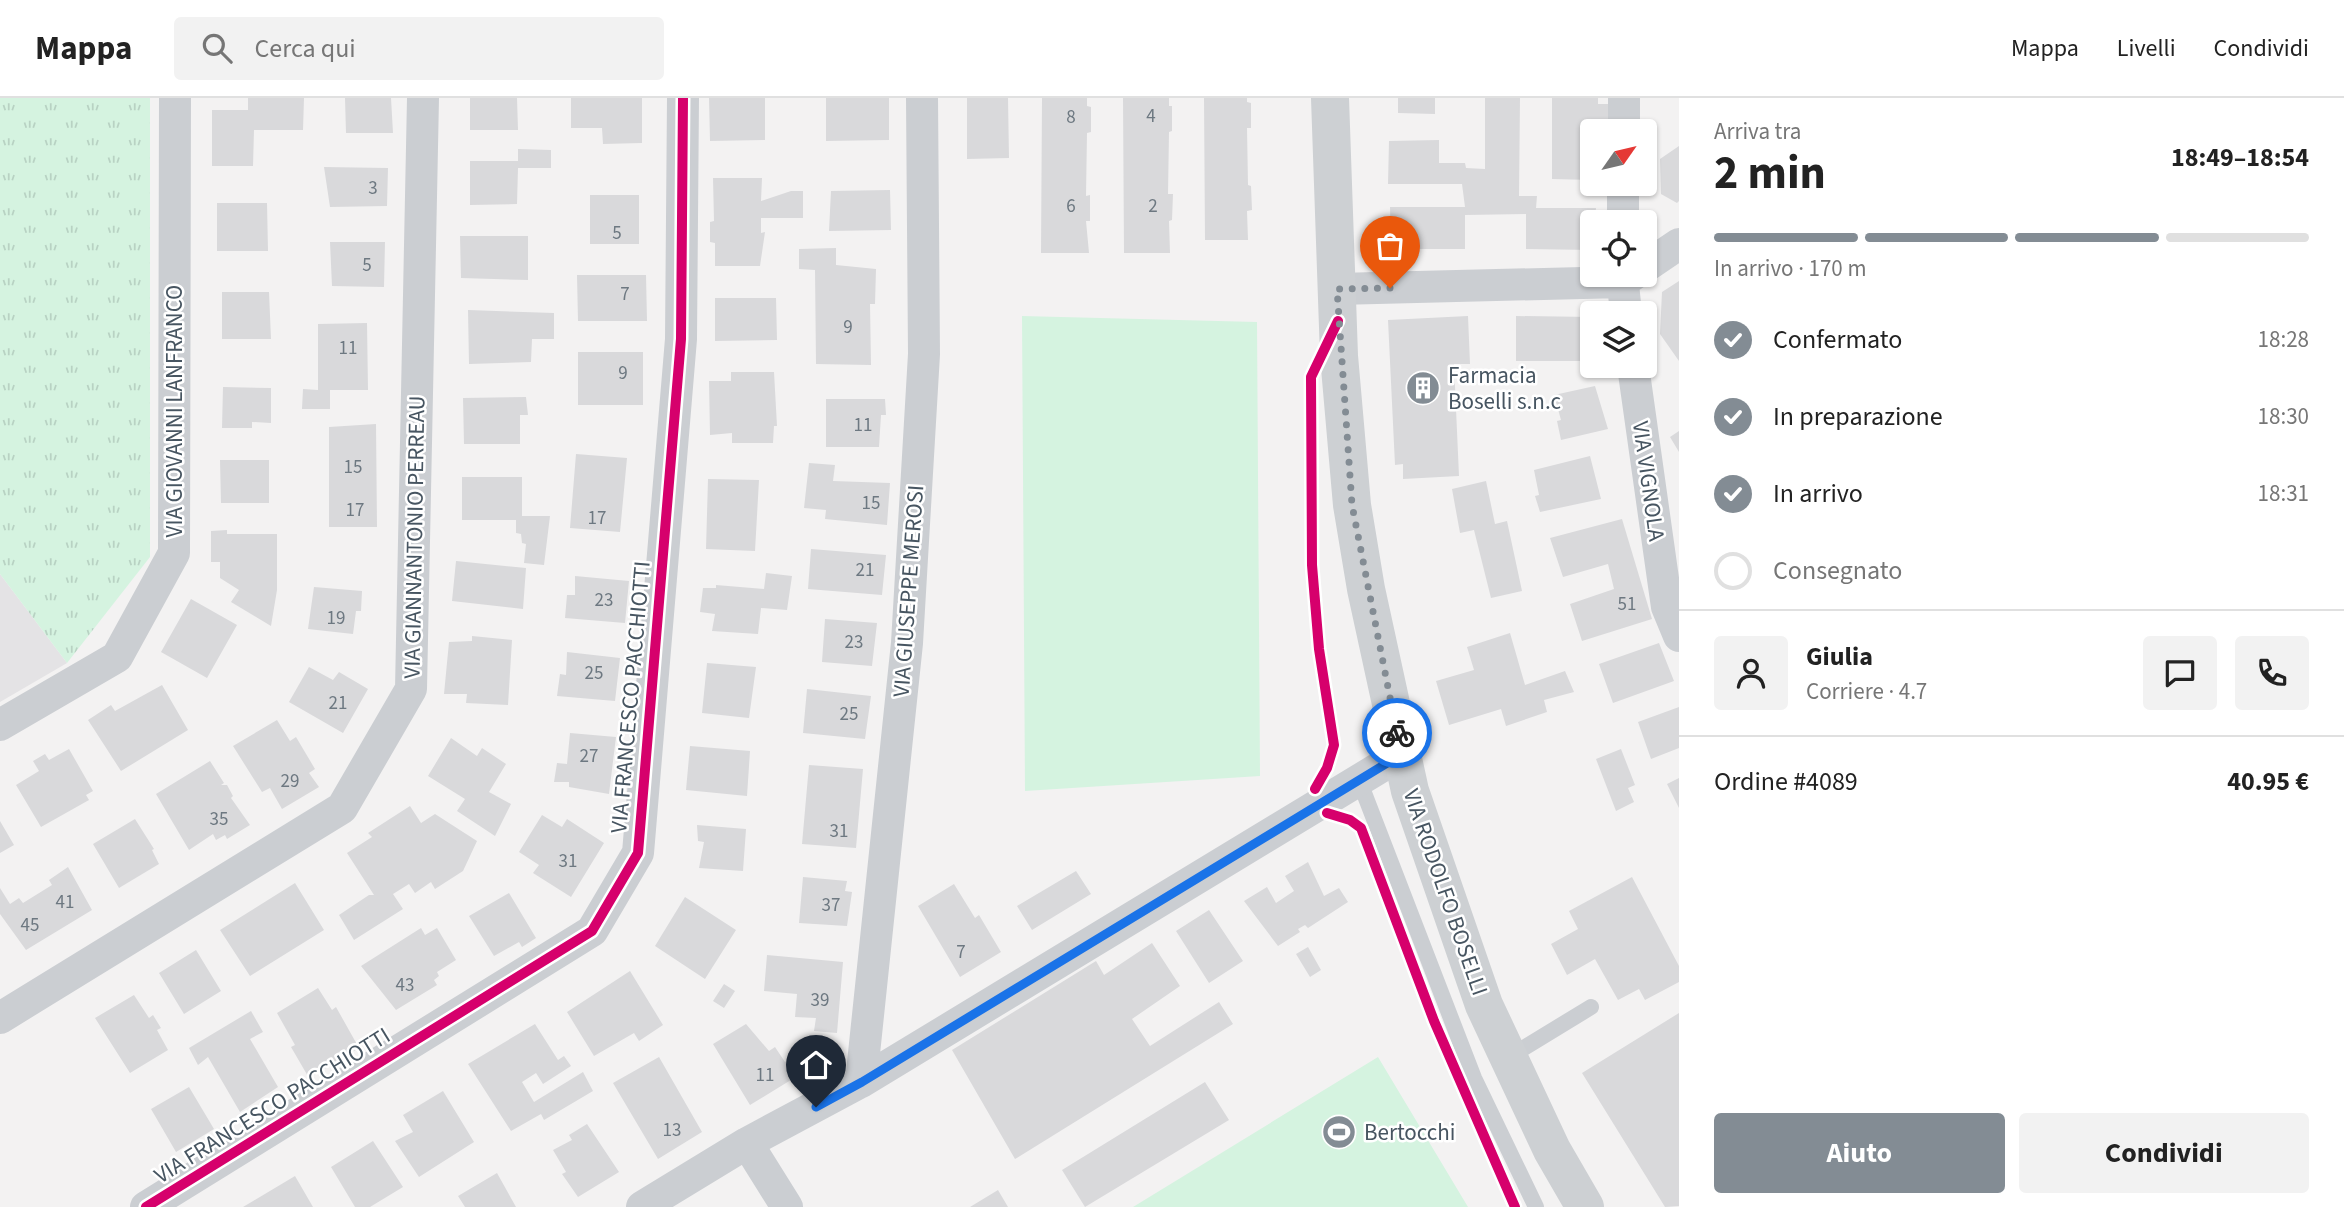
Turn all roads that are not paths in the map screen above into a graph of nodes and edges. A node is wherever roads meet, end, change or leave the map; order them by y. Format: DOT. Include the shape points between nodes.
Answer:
graph roads {
  1 [pos="175,98"];
  2 [pos="423,98"];
  3 [pos="683,98"];
  4 [pos="922,98"];
  5 [pos="1330,98"];
  6 [pos="1624,98"];
  7 [pos="1624,119"];
  8 [pos="1679,244"];
  9 [pos="1657,258"];
  10 [pos="1580,277"];
  11 [pos="1337,289"];
  12 [pos="1635,378"];
  13 [pos="1669,550"];
  14 [pos="1679,636"];
  15 [pos="0,725"];
  16 [pos="1402,754"];
  17 [pos="1359,780"];
  18 [pos="1591,1007"];
  19 [pos="0,1018"];
  20 [pos="1509,1057"];
  21 [pos="862,1082"];
  22 [pos="747,1143"];
  23 [pos="146,1207"];
  24 [pos="642,1207"];
  25 [pos="787,1207"];
  26 [pos="1536,1207"];
  27 [pos="1585,1207"];
  1 -- 15 [label="street, VIA GIOVANNI LANFRANCO" via="174,553 117,657"];
  2 -- 19 [label="street, VIA GIANNANTONIO PERREAU" via="411,689 342,808"];
  3 -- 23 [label="street, VIA FRANCESCO PACCHIOTTI" via="681,339 638,853 593,931"];
  4 -- 21 [label="street, VIA GIUSEPPE MEROSI" via="923,354 907,643"];
  5 -- 11 [label="street, VIA RODOLFO BOSELLI"];
  6 -- 7 [label="street"];
  8 -- 9 [label="street"];
  10 -- 11 [label="street"];
  11 -- 16 [label="street, VIA RODOLFO BOSELLI" via="1352,505"];
  12 -- 13 [label="street, VIA VIGNOLA"];
  13 -- 14 [label="street, VIA VIGNOLA" via="1667,607"];
  16 -- 17 [label="street"];
  16 -- 20 [label="street, VIA RODOLFO BOSELLI" via="1410,791 1484,1004"];
  17 -- 21 [label="street"];
  17 -- 26 [label="lane" via="1474,1079"];
  18 -- 20 [label="lane"];
  20 -- 27 [label="street, VIA RODOLFO BOSELLI" via="1552,1150"];
  21 -- 22 [label="street"];
  22 -- 24 [label="street"];
  22 -- 25 [label="street"];
}
